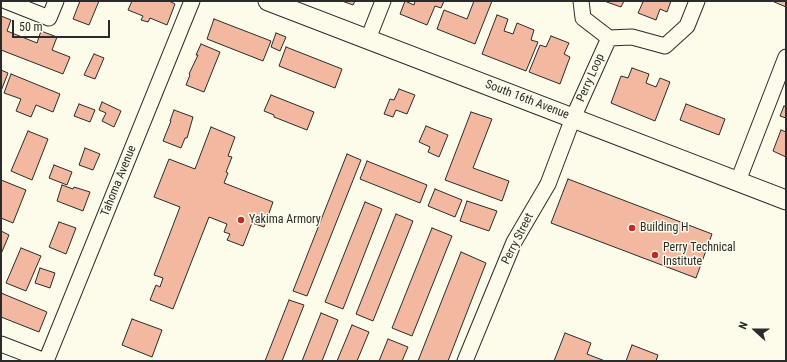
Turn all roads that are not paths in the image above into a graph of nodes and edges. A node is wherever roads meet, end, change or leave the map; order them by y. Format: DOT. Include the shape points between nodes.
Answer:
graph roads {
  1 [pos="6,1"];
  2 [pos="56,1"];
  3 [pos="192,1"];
  4 [pos="268,1"];
  5 [pos="382,1"];
  6 [pos="581,1"];
  7 [pos="697,1"];
  8 [pos="609,38"];
  9 [pos="368,39"];
  10 [pos="786,57"];
  11 [pos="573,118"];
  12 [pos="738,181"];
  13 [pos="786,200"];
  14 [pos="1,344"];
  15 [pos="45,361"];
  16 [pos="465,361"];
  1 -- 2 [label="street" via="49,18"];
  3 -- 15 [label="street, Tahoma Avenue"];
  4 -- 9 [label="main road, South 16th Avenue"];
  5 -- 9 [label="street"];
  6 -- 8 [label="street, Perry Loop" via="583,18"];
  7 -- 8 [label="street, Perry Loop" via="687,26 665,46 632,37"];
  8 -- 11 [label="street, Perry Loop"];
  9 -- 11 [label="main road, South 16th Avenue"];
  10 -- 12 [label="street"];
  11 -- 12 [label="main road, South 16th Avenue"];
  11 -- 16 [label="street, Perry Street" via="548,184 514,242"];
  12 -- 13 [label="main road, South 16th Avenue"];
  14 -- 15 [label="street"];
}
